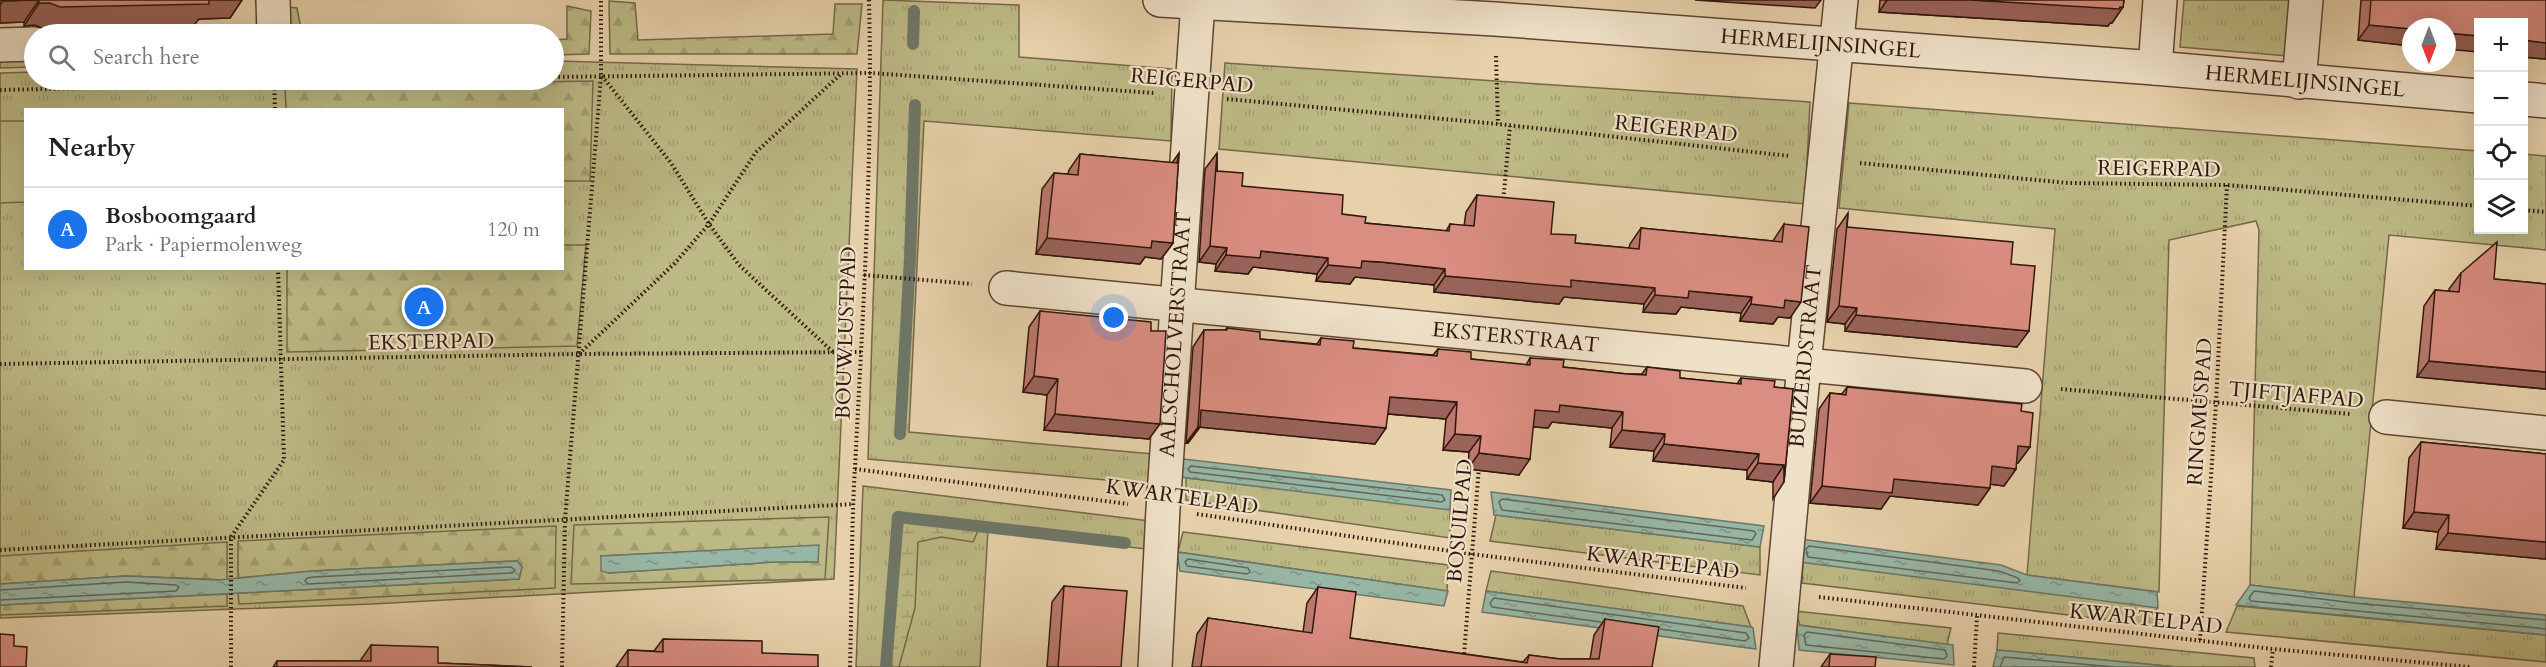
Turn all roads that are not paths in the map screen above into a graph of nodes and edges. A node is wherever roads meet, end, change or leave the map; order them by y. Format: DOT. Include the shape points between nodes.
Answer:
graph roads {
  1 [pos="273,0"];
  2 [pos="1160,0"];
  3 [pos="1842,0"];
  4 [pos="2160,0"];
  5 [pos="2306,0"];
  6 [pos="1179,1"];
  7 [pos="1496,10"];
  8 [pos="274,24"];
  9 [pos="24,44"];
  10 [pos="0,45"];
  11 [pos="1838,45"];
  12 [pos="2155,68"];
  13 [pos="2299,82"];
  14 [pos="2474,96"];
  15 [pos="2528,99"];
  16 [pos="2546,101"];
  17 [pos="1006,288"];
  18 [pos="1176,303"];
  19 [pos="1804,365"];
  20 [pos="2025,386"];
  21 [pos="2386,417"];
  22 [pos="2546,433"];
  23 [pos="1155,667"];
  24 [pos="1776,667"];
  1 -- 8 [label="street"];
  2 -- 6 [label="street, HERMELIJNSINGEL"];
  3 -- 11 [label="street, BUIZERDSTRAAT"];
  4 -- 12 [label="street"];
  5 -- 13 [label="street"];
  6 -- 7 [label="street, HERMELIJNSINGEL"];
  6 -- 18 [label="street, AALSCHOLVERSTRAAT" via="1191,95"];
  7 -- 11 [label="street, HERMELIJNSINGEL"];
  9 -- 10 [label="street"];
  11 -- 12 [label="street, HERMELIJNSINGEL"];
  11 -- 19 [label="street, BUIZERDSTRAAT"];
  12 -- 13 [label="street, HERMELIJNSINGEL"];
  13 -- 14 [label="street, HERMELIJNSINGEL"];
  15 -- 16 [label="street"];
  17 -- 18 [label="street, EKSTERSTRAAT"];
  18 -- 19 [label="street, EKSTERSTRAAT"];
  18 -- 23 [label="street, AALSCHOLVERSTRAAT"];
  19 -- 20 [label="street, EKSTERSTRAAT"];
  19 -- 24 [label="street, BUIZERDSTRAAT"];
  21 -- 22 [label="street"];
}
